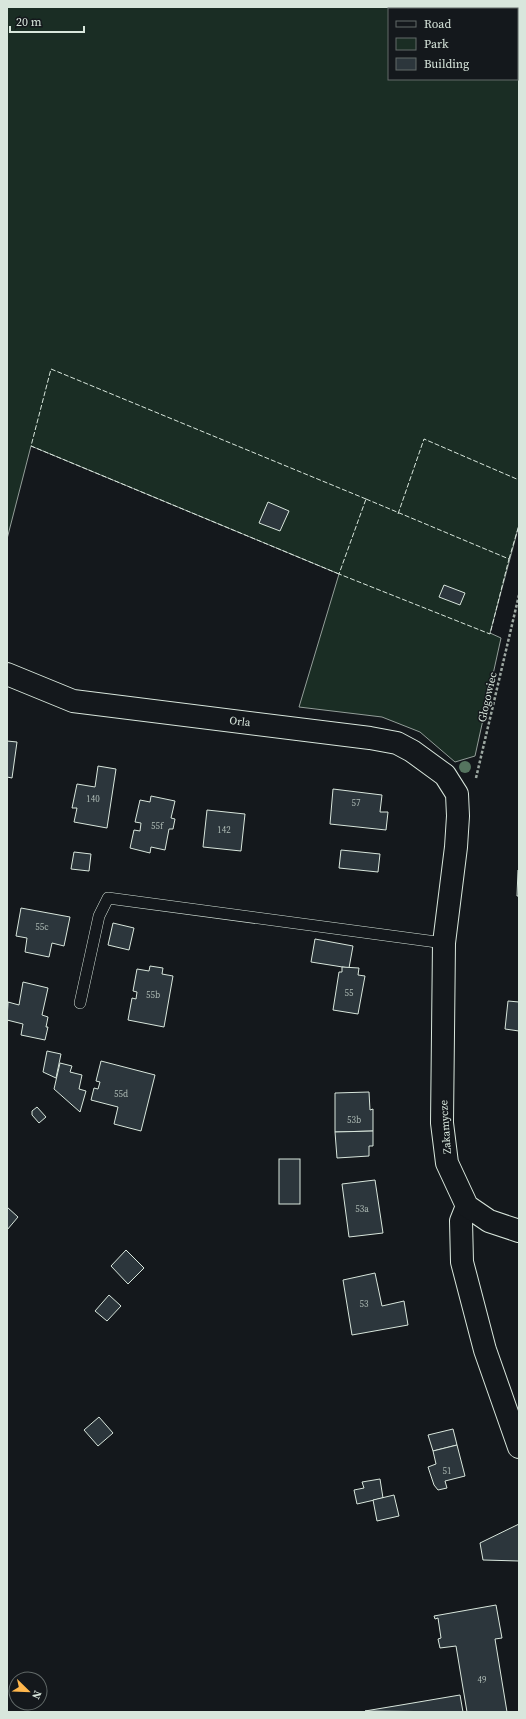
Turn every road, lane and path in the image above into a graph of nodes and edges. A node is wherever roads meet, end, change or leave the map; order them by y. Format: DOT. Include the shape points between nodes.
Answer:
graph roads {
  1 [pos="519,595"];
  2 [pos="7,674"];
  3 [pos="457,794"];
  4 [pos="444,943"];
  5 [pos="80,1003"];
  6 [pos="467,1206"];
  7 [pos="519,1231"];
  8 [pos="519,1447"];
  1 -- 3 [label="path, Głogowiec" via="475,782"];
  2 -- 3 [label="street, Orla" via="73,701 397,743 412,750 445,775"];
  3 -- 4 [label="street, Zakamycze" via="456,847"];
  4 -- 5 [label="lane" via="108,898 99,916"];
  4 -- 6 [label="street, Zakamycze" via="442,1123 447,1163"];
  6 -- 7 [label="street" via="489,1221"];
  6 -- 8 [label="street" via="461,1222 462,1262 485,1350"];
}
